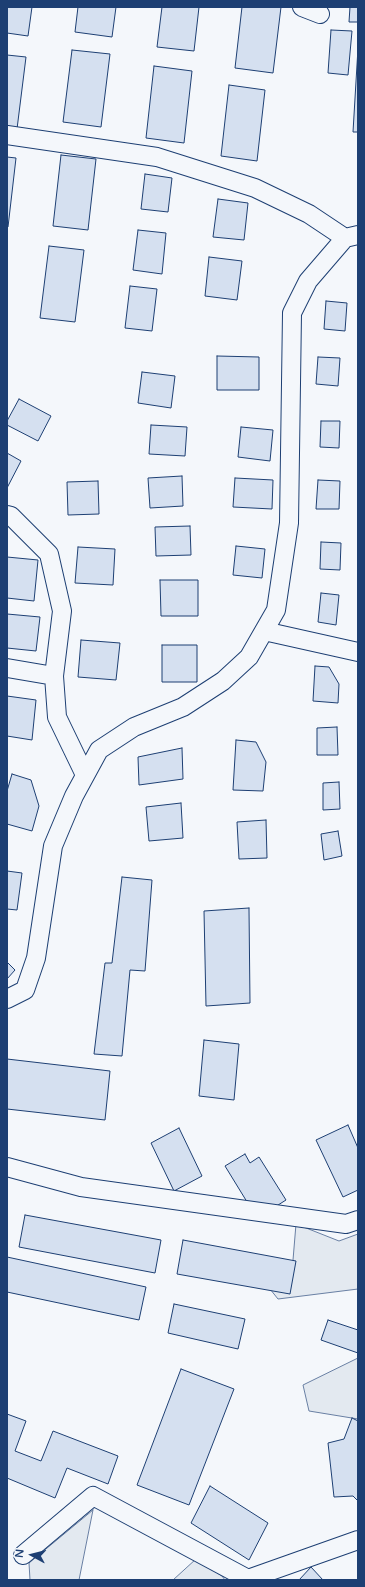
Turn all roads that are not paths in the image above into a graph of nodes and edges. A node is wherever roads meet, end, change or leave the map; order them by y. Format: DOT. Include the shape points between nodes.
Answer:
graph roads {
  1 [pos="302,7"];
  2 [pos="320,14"];
  3 [pos="7,135"];
  4 [pos="352,236"];
  5 [pos="7,515"];
  6 [pos="264,631"];
  7 [pos="358,652"];
  8 [pos="7,668"];
  9 [pos="54,676"];
  10 [pos="85,775"];
  11 [pos="7,999"];
  12 [pos="7,1167"];
  13 [pos="358,1220"];
  14 [pos="358,1540"];
  15 [pos="23,1555"];
  1 -- 2 [label="street"];
  3 -- 4 [label="street" via="157,157 255,188"];
  4 -- 6 [label="street" via="308,281 292,313 289,523 276,610"];
  5 -- 9 [label="street" via="11,516 48,554 62,611"];
  6 -- 7 [label="street"];
  6 -- 10 [label="street" via="249,656 223,681 183,707 134,727 99,750"];
  8 -- 9 [label="street"];
  9 -- 10 [label="street" via="57,717"];
  10 -- 11 [label="street" via="53,846 36,958 25,990"];
  12 -- 13 [label="street" via="81,1187 346,1224"];
  14 -- 15 [label="street" via="248,1579 93,1496"];
}
